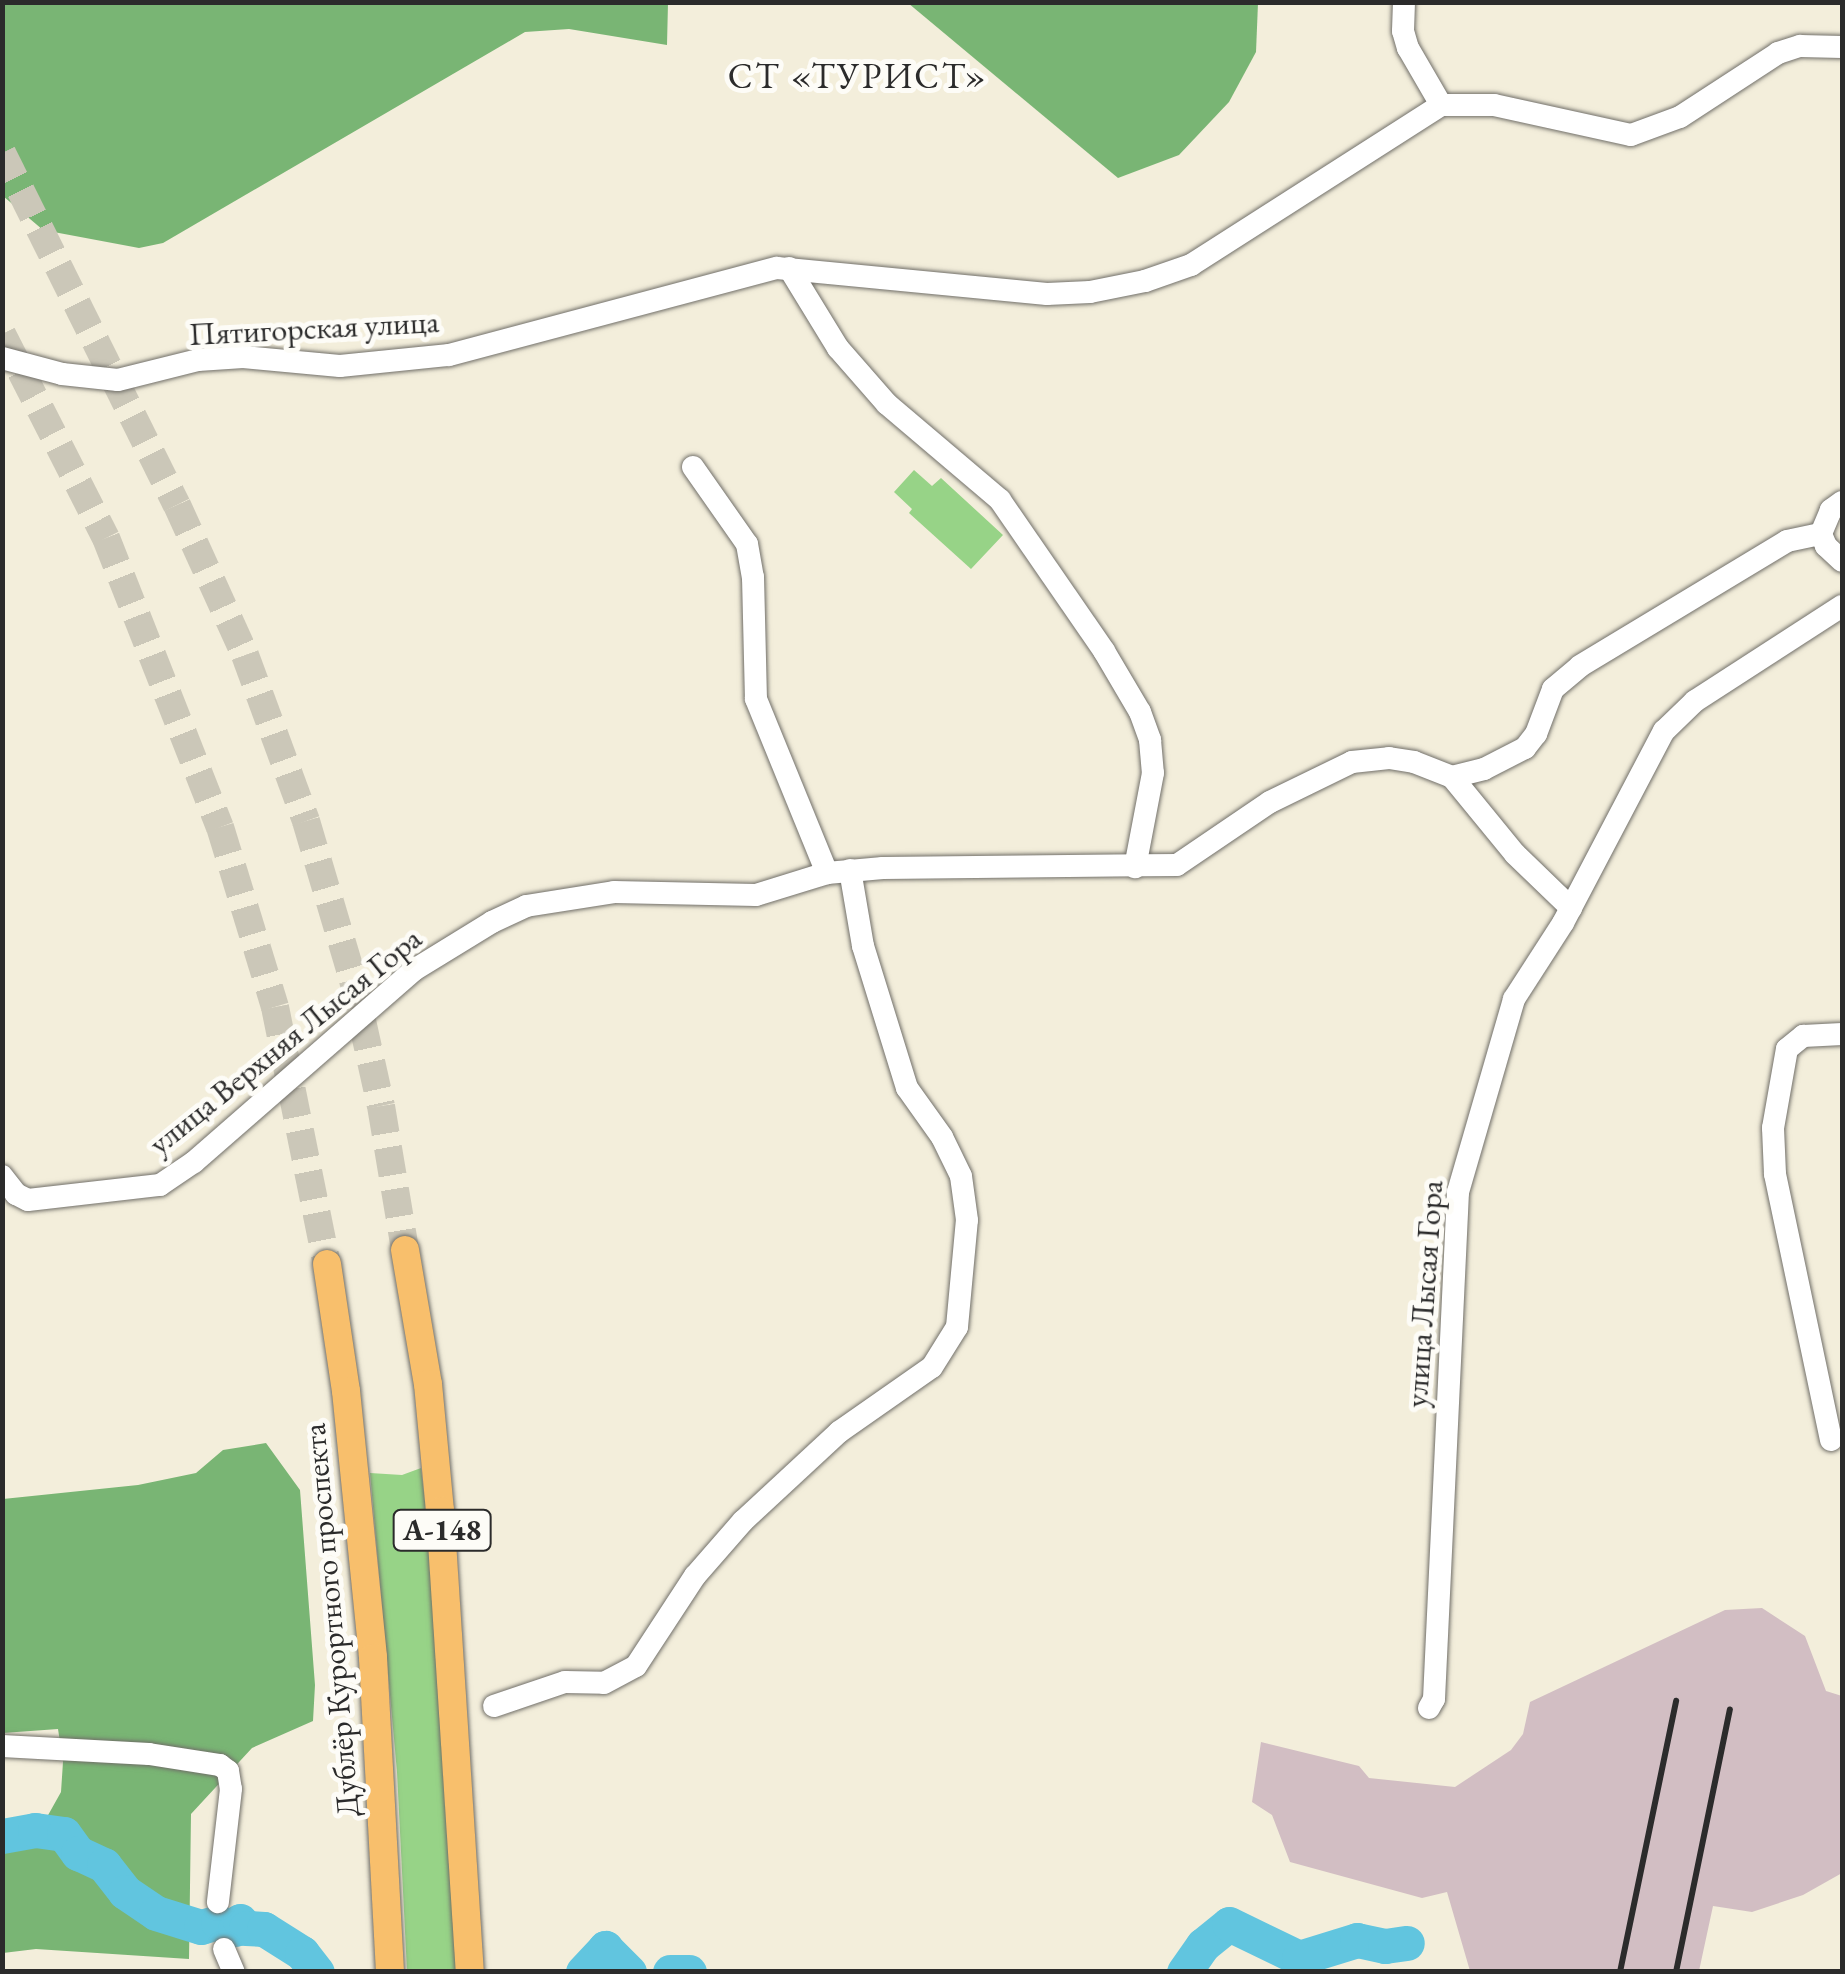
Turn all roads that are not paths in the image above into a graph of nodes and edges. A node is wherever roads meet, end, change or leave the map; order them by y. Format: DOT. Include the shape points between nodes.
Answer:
graph roads {
  1 [pos="1404,2"];
  2 [pos="1842,47"];
  3 [pos="1441,105"];
  4 [pos="789,268"];
  5 [pos="2,358"];
  6 [pos="693,466"];
  7 [pos="1842,502"];
  8 [pos="1821,534"];
  9 [pos="1842,560"];
  10 [pos="1842,606"];
  11 [pos="1452,777"];
  12 [pos="1135,867"];
  13 [pos="838,872"];
  14 [pos="1571,908"];
  15 [pos="1842,1034"];
  16 [pos="2,1176"];
  17 [pos="405,1250"];
  18 [pos="327,1264"];
  19 [pos="1830,1440"];
  20 [pos="494,1706"];
  21 [pos="1430,1708"];
  22 [pos="2,1746"];
  23 [pos="218,1902"];
  24 [pos="224,1949"];
  25 [pos="234,1972"];
  26 [pos="390,1972"];
  27 [pos="470,1972"];
  1 -- 3 [label="street" via="1408,48"];
  2 -- 3 [label="street" via="1778,52 1680,117 1630,135 1494,105"];
  3 -- 4 [label="street" via="1212,254 1145,282 1047,294"];
  4 -- 5 [label="street, Пятигорская улица" via="450,355 340,366 198,360 118,380"];
  4 -- 12 [label="street" via="838,348 887,404 1000,500 1140,712 1153,773"];
  6 -- 13 [label="street" via="748,544 756,698"];
  7 -- 8 [label="street"];
  8 -- 9 [label="street"];
  8 -- 11 [label="street" via="1787,541 1580,666 1553,689 1525,748 1494,766"];
  10 -- 14 [label="street, улица Лысая Гора" via="1694,701 1664,732"];
  11 -- 12 [label="street" via="1389,758 1352,762 1252,813 1177,864"];
  11 -- 14 [label="street" via="1515,854"];
  12 -- 13 [label="street, улица Верхняя Лысая Гора"];
  13 -- 16 [label="street, улица Верхняя Лысая Гора" via="756,894 614,892 526,906 414,970 160,1185 28,1200"];
  13 -- 20 [label="street" via="907,1088 960,1176 966,1220 957,1326 932,1367 838,1432 743,1521 695,1576 636,1666 604,1683 566,1682"];
  14 -- 21 [label="street, улица Лысая Гора" via="1514,999 1458,1192"];
  15 -- 19 [label="street" via="1804,1036 1788,1049 1773,1128 1775,1174"];
  17 -- 27 [label="main road, А-148" via="428,1384"];
  18 -- 26 [label="main road, Дублёр Курортного проспекта / А-148" via="372,1658"];
  22 -- 23 [label="street" via="149,1754 212,1762 228,1771"];
  24 -- 25 [label="street"];
}
